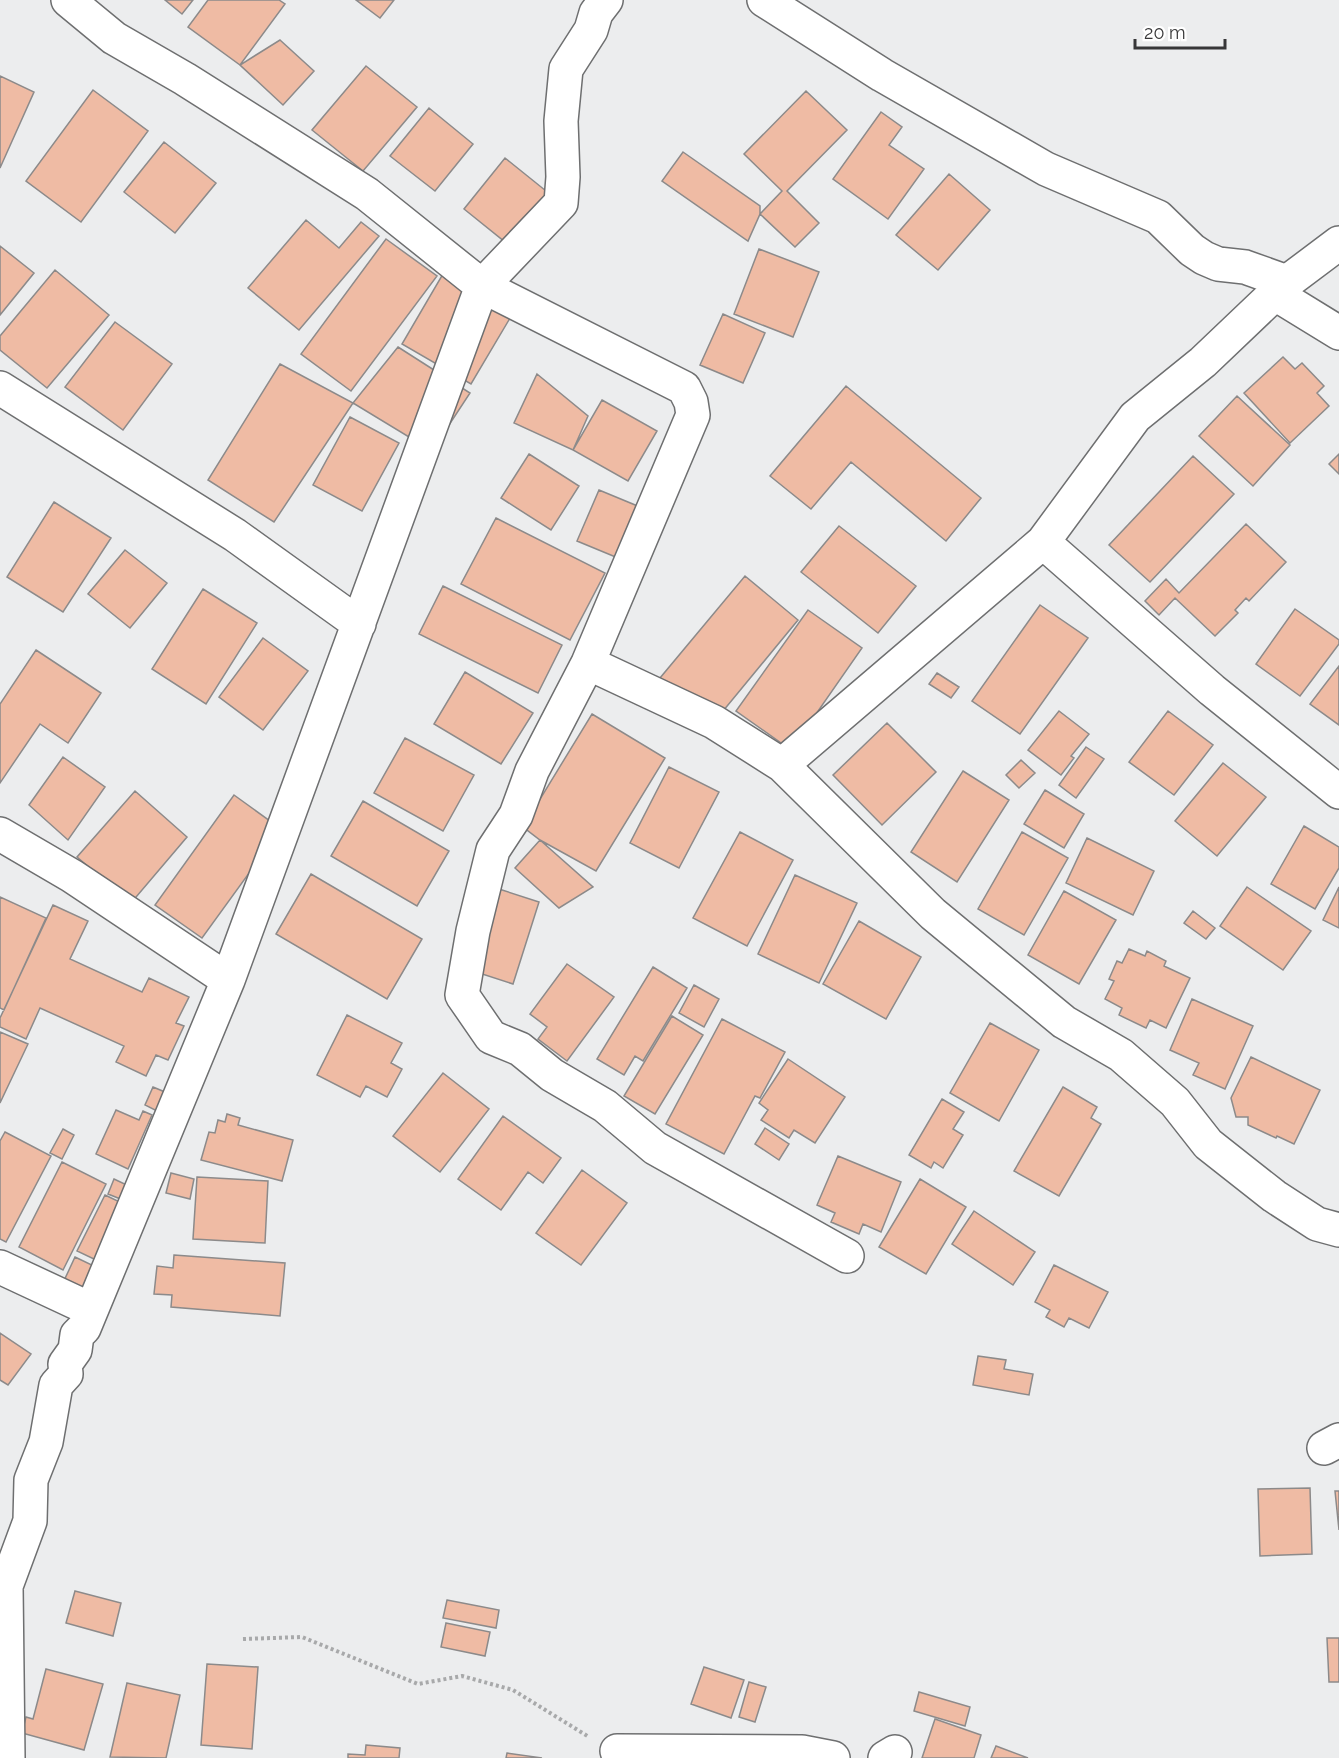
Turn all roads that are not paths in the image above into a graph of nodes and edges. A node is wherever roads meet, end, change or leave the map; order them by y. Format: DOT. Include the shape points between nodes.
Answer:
graph roads {
  1 [pos="68,0"];
  2 [pos="606,0"];
  3 [pos="764,0"];
  4 [pos="1339,243"];
  5 [pos="482,286"];
  6 [pos="1280,287"];
  7 [pos="1339,333"];
  8 [pos="0,388"];
  9 [pos="1043,542"];
  10 [pos="359,624"];
  11 [pos="588,663"];
  12 [pos="782,765"];
  13 [pos="1339,792"];
  14 [pos="0,834"];
  15 [pos="228,980"];
  16 [pos="1339,1230"];
  17 [pos="847,1256"];
  18 [pos="0,1267"];
  19 [pos="90,1309"];
  20 [pos="617,1750"];
  21 [pos="8,1758"];
  22 [pos="833,1758"];
  1 -- 5 [label="street" via="114,38 367,194"];
  2 -- 5 [label="street" via="566,69 561,121 561,203"];
  3 -- 6 [label="street" via="882,75 1046,169 1158,217 1204,258 1245,267"];
  4 -- 6 [label="street"];
  5 -- 10 [label="street"];
  5 -- 11 [label="street" via="684,388 691,402 693,415"];
  6 -- 7 [label="street"];
  6 -- 9 [label="street" via="1203,363 1135,417"];
  8 -- 10 [label="street" via="235,535"];
  9 -- 12 [label="street"];
  9 -- 13 [label="street" via="1212,690"];
  10 -- 15 [label="street"];
  11 -- 12 [label="street" via="714,722"];
  11 -- 17 [label="street" via="532,771 516,815 493,850 462,995 491,1037 520,1049 552,1075 605,1106 654,1148"];
  12 -- 16 [label="street" via="933,914 1064,1022 1121,1055 1176,1102 1208,1144 1274,1196 1317,1224"];
  14 -- 15 [label="street" via="72,876"];
  15 -- 19 [label="street"];
  18 -- 19 [label="street"];
  19 -- 21 [label="street" via="84,1328 77,1335 75,1350 65,1364 66,1374 56,1385 46,1442 31,1480 30,1521 6,1586"];
  20 -- 22 [label="street" via="802,1752"];
}
